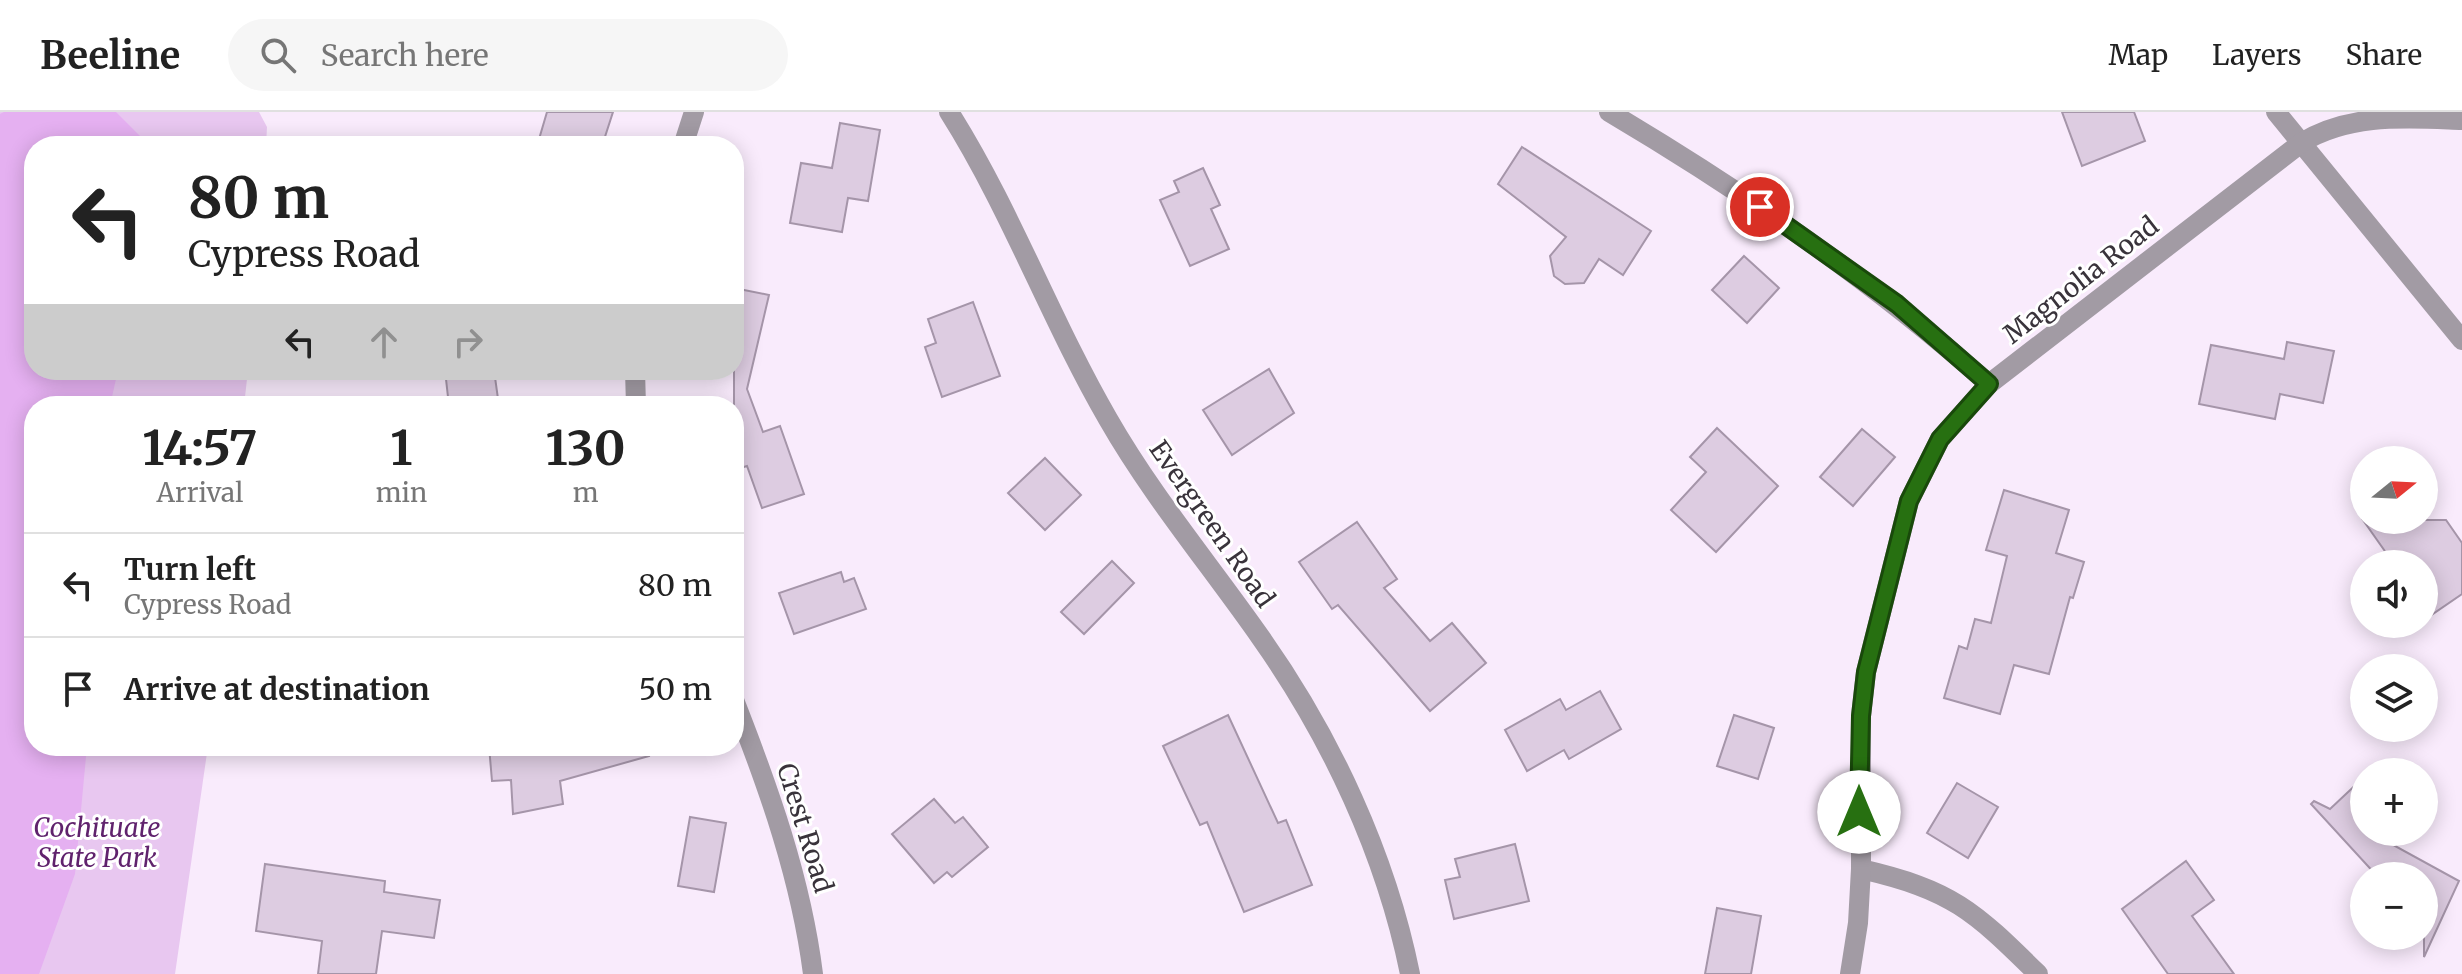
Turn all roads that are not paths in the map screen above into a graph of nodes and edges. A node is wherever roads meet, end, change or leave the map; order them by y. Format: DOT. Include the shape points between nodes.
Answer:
graph roads {
  1 [pos="694,112"];
  2 [pos="950,112"];
  3 [pos="1609,112"];
  4 [pos="2276,112"];
  5 [pos="2462,120"];
  6 [pos="686,136"];
  7 [pos="2301,143"];
  8 [pos="2462,340"];
  9 [pos="1989,384"];
  10 [pos="744,728"];
  11 [pos="1861,869"];
  12 [pos="813,974"];
  13 [pos="1410,974"];
  14 [pos="1850,974"];
  15 [pos="2038,974"];
  1 -- 6 [label="street"];
  2 -- 13 [label="street, Evergreen Road" via="1015,227 1108,420 1262,638 1310,716 1390,891"];
  3 -- 9 [label="street" via="1716,176 1875,287"];
  4 -- 7 [label="street"];
  5 -- 7 [label="street, Magnolia Road" via="2368,120 2326,130"];
  7 -- 8 [label="street"];
  7 -- 9 [label="street, Magnolia Road"];
  9 -- 11 [label="street, Magnolia Road" via="1940,439 1921,474 1874,630 1861,716"];
  10 -- 12 [label="street, Crest Road" via="782,833"];
  11 -- 14 [label="street, Magnolia Road"];
  11 -- 15 [label="street" via="1935,889 1961,903"];
}
